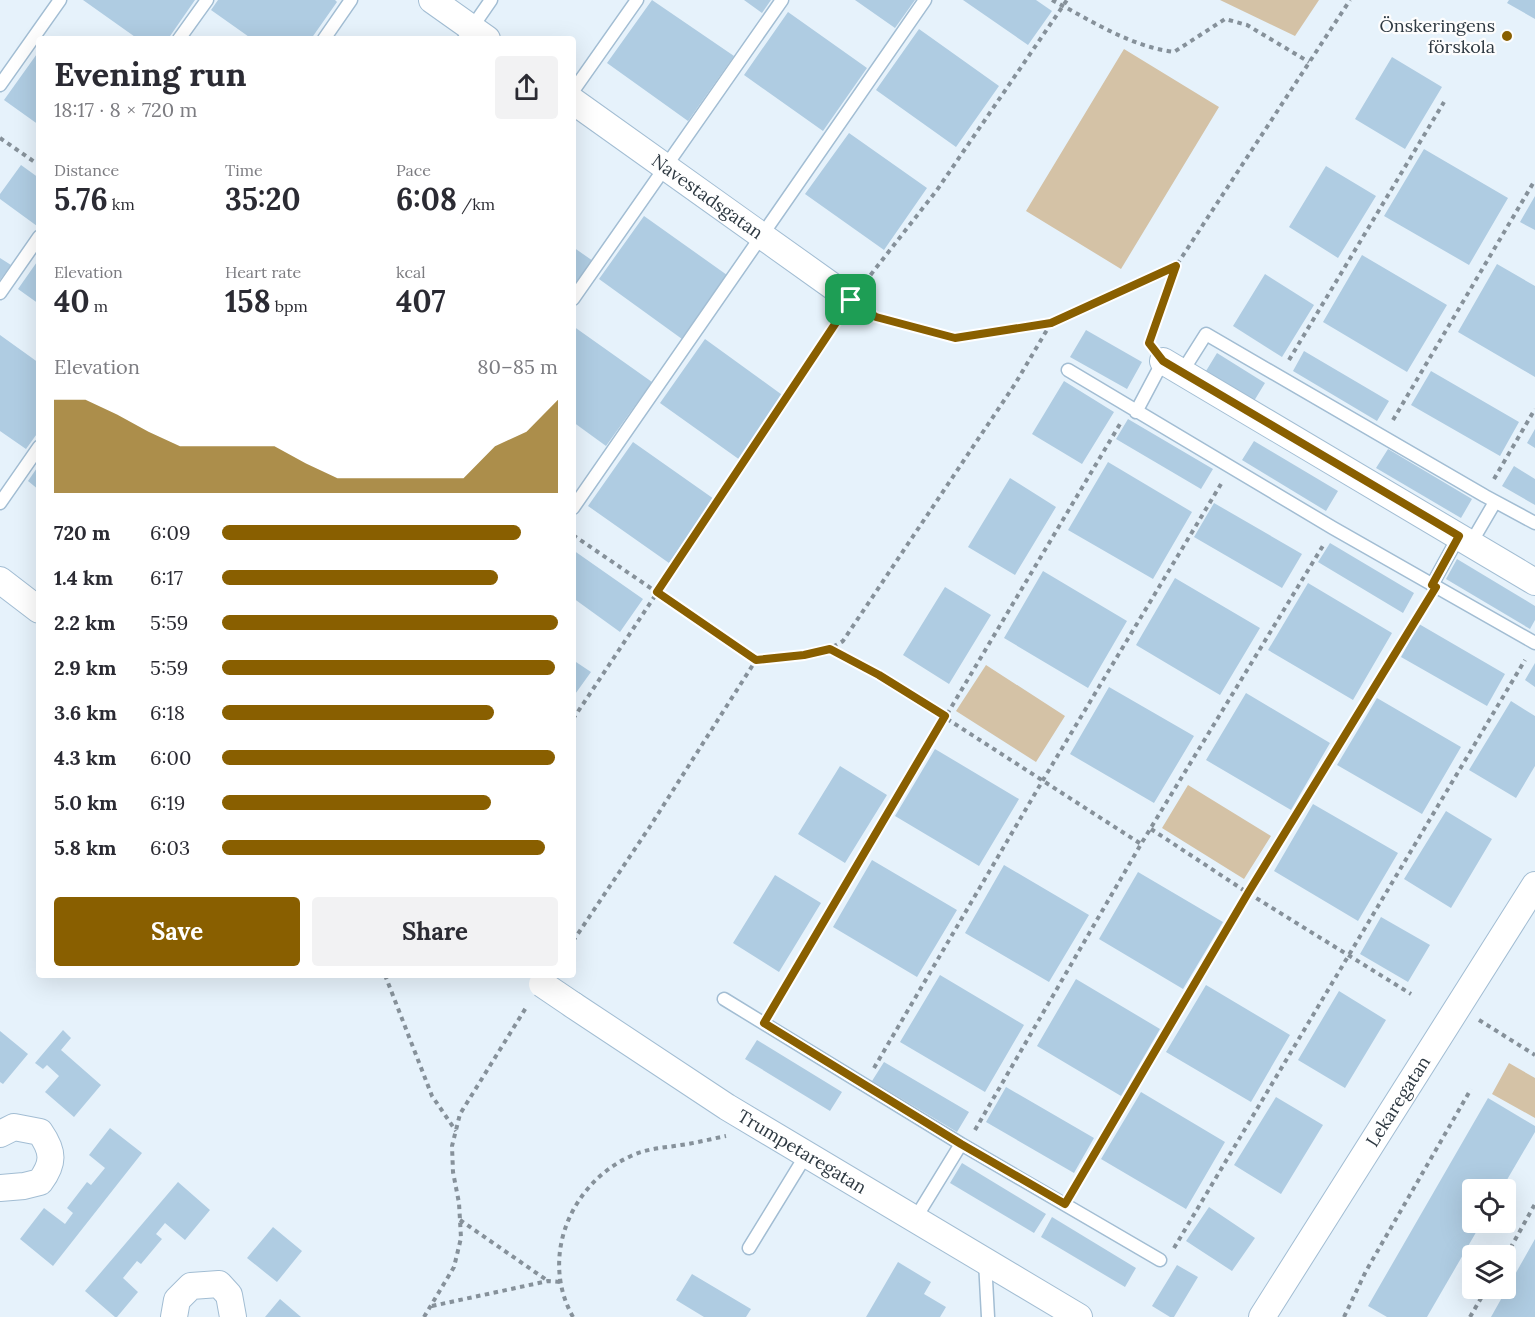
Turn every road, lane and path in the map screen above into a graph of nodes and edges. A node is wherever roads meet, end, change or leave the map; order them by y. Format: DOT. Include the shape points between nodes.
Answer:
graph roads {
  1 [pos="60,0"];
  2 [pos="207,0"];
  3 [pos="351,0"];
  4 [pos="432,0"];
  5 [pos="491,0"];
  6 [pos="637,0"];
  7 [pos="782,0"];
  8 [pos="925,0"];
  9 [pos="1052,0"];
  10 [pos="1067,0"];
  11 [pos="1350,0"];
  12 [pos="1063,6"];
  13 [pos="474,35"];
  14 [pos="181,36"];
  15 [pos="326,36"];
  16 [pos="1309,62"];
  17 [pos="0,85"];
  18 [pos="576,86"];
  19 [pos="1444,102"];
  20 [pos="576,103"];
  21 [pos="0,138"];
  22 [pos="36,163"];
  23 [pos="665,168"];
  24 [pos="1535,180"];
  25 [pos="760,236"];
  26 [pos="36,241"];
  27 [pos="1176,266"];
  28 [pos="0,293"];
  29 [pos="576,295"];
  30 [pos="847,297"];
  31 [pos="1051,323"];
  32 [pos="1172,366"];
  33 [pos="1068,370"];
  34 [pos="1279,376"];
  35 [pos="1535,409"];
  36 [pos="1133,410"];
  37 [pos="1383,436"];
  38 [pos="36,451"];
  39 [pos="1231,468"];
  40 [pos="1490,499"];
  41 [pos="0,503"];
  42 [pos="576,504"];
  43 [pos="1535,523"];
  44 [pos="1333,528"];
  45 [pos="576,537"];
  46 [pos="1465,540"];
  47 [pos="0,580"];
  48 [pos="1535,582"];
  49 [pos="1434,586"];
  50 [pos="657,592"];
  51 [pos="36,608"];
  52 [pos="1532,648"];
  53 [pos="830,649"];
  54 [pos="756,660"];
  55 [pos="576,714"];
  56 [pos="945,716"];
  57 [pos="1042,780"];
  58 [pos="1151,829"];
  59 [pos="1141,844"];
  60 [pos="1535,885"];
  61 [pos="1248,893"];
  62 [pos="576,937"];
  63 [pos="1349,954"];
  64 [pos="386,978"];
  65 [pos="533,988"];
  66 [pos="1412,994"];
  67 [pos="724,999"];
  68 [pos="1458,1006"];
  69 [pos="764,1023"];
  70 [pos="1535,1055"];
  71 [pos="864,1084"];
  72 [pos="1471,1089"];
  73 [pos="746,1119"];
  74 [pos="456,1131"];
  75 [pos="0,1134"];
  76 [pos="963,1145"];
  77 [pos="806,1155"];
  78 [pos="0,1188"];
  79 [pos="1065,1204"];
  80 [pos="1535,1204"];
  81 [pos="915,1219"];
  82 [pos="460,1220"];
  83 [pos="1512,1245"];
  84 [pos="749,1248"];
  85 [pos="1160,1260"];
  86 [pos="985,1261"];
  87 [pos="548,1281"];
  88 [pos="560,1282"];
  89 [pos="1481,1299"];
  90 [pos="431,1307"];
  91 [pos="174,1317"];
  92 [pos="233,1317"];
  93 [pos="424,1317"];
  94 [pos="573,1317"];
  95 [pos="988,1317"];
  96 [pos="1079,1317"];
  97 [pos="1262,1317"];
  98 [pos="1344,1317"];
  99 [pos="1470,1317"];
  1 -- 17 [label="lane"];
  2 -- 14 [label="lane"];
  3 -- 15 [label="lane"];
  4 -- 13 [label="street"];
  5 -- 13 [label="lane"];
  6 -- 18 [label="lane"];
  7 -- 23 [label="lane"];
  8 -- 25 [label="lane"];
  9 -- 12 [label="path"];
  10 -- 12 [label="path"];
  11 -- 16 [label="path"];
  12 -- 16 [label="path" via="1152,49 1174,52 1225,19 1247,25"];
  12 -- 30 [label="path" via="937,190"];
  16 -- 27 [label="path"];
  19 -- 34 [label="path"];
  20 -- 23 [label="street, Navestadsgatan"];
  21 -- 22 [label="path"];
  23 -- 25 [label="street, Navestadsgatan"];
  23 -- 29 [label="lane"];
  24 -- 37 [label="path"];
  25 -- 30 [label="street, Navestadsgatan"];
  25 -- 42 [label="lane"];
  26 -- 28 [label="lane"];
  27 -- 31 [label="path"];
  27 -- 32 [label="path" via="1149,343"];
  30 -- 31 [label="path" via="876,317 955,338"];
  30 -- 50 [label="path"];
  31 -- 53 [label="path" via="1015,384 843,641"];
  32 -- 34 [label="lane" via="1206,334"];
  32 -- 36 [label="lane"];
  32 -- 46 [label="street"];
  33 -- 36 [label="lane"];
  34 -- 37 [label="lane"];
  35 -- 40 [label="path"];
  36 -- 39 [label="lane"];
  36 -- 56 [label="path"];
  37 -- 40 [label="lane"];
  38 -- 41 [label="lane"];
  39 -- 44 [label="lane"];
  39 -- 57 [label="path"];
  40 -- 43 [label="lane"];
  40 -- 46 [label="lane"];
  44 -- 49 [label="lane"];
  44 -- 58 [label="path"];
  45 -- 50 [label="path"];
  46 -- 48 [label="street"];
  46 -- 49 [label="lane"];
  47 -- 51 [label="street"];
  49 -- 52 [label="lane"];
  49 -- 61 [label="path"];
  50 -- 54 [label="path"];
  50 -- 55 [label="path"];
  52 -- 63 [label="path"];
  53 -- 54 [label="path"];
  53 -- 56 [label="path"];
  54 -- 62 [label="path"];
  56 -- 57 [label="path"];
  56 -- 69 [label="path"];
  57 -- 59 [label="path"];
  57 -- 71 [label="path"];
  58 -- 59 [label="path"];
  58 -- 61 [label="path"];
  59 -- 76 [label="path"];
  60 -- 68 [label="street, Lekaregatan"];
  61 -- 63 [label="path"];
  61 -- 79 [label="path"];
  63 -- 66 [label="path"];
  63 -- 85 [label="path" via="1174,1249"];
  64 -- 74 [label="path" via="432,1096"];
  65 -- 73 [label="street, Trumpetaregatan, bridge" via="573,1005"];
  65 -- 74 [label="path" via="460,1114"];
  67 -- 69 [label="lane"];
  68 -- 70 [label="path"];
  68 -- 97 [label="street, Lekaregatan"];
  69 -- 71 [label="lane"];
  71 -- 76 [label="lane"];
  72 -- 98 [label="path" via="1365,1271"];
  73 -- 77 [label="street, Trumpetaregatan"];
  73 -- 88 [label="path" via="736,1134 652,1148 612,1166 593,1183 564,1228 559,1248"];
  74 -- 82 [label="path" via="452,1146"];
  75 -- 78 [label="street" via="14,1127 40,1132 51,1156 49,1169 40,1182"];
  76 -- 79 [label="lane"];
  76 -- 81 [label="lane"];
  77 -- 81 [label="street, Trumpetaregatan"];
  77 -- 84 [label="lane"];
  79 -- 85 [label="lane"];
  80 -- 83 [label="path"];
  81 -- 86 [label="street, Trumpetaregatan"];
  82 -- 87 [label="path"];
  82 -- 90 [label="path" via="461,1238 454,1267"];
  86 -- 95 [label="lane"];
  86 -- 96 [label="street, Trumpetaregatan"];
  87 -- 88 [label="path"];
  87 -- 90 [label="path"];
  88 -- 94 [label="path"];
  89 -- 99 [label="path"];
  90 -- 93 [label="path"];
  91 -- 92 [label="street" via="177,1300 190,1286 219,1284 229,1295"];
}
